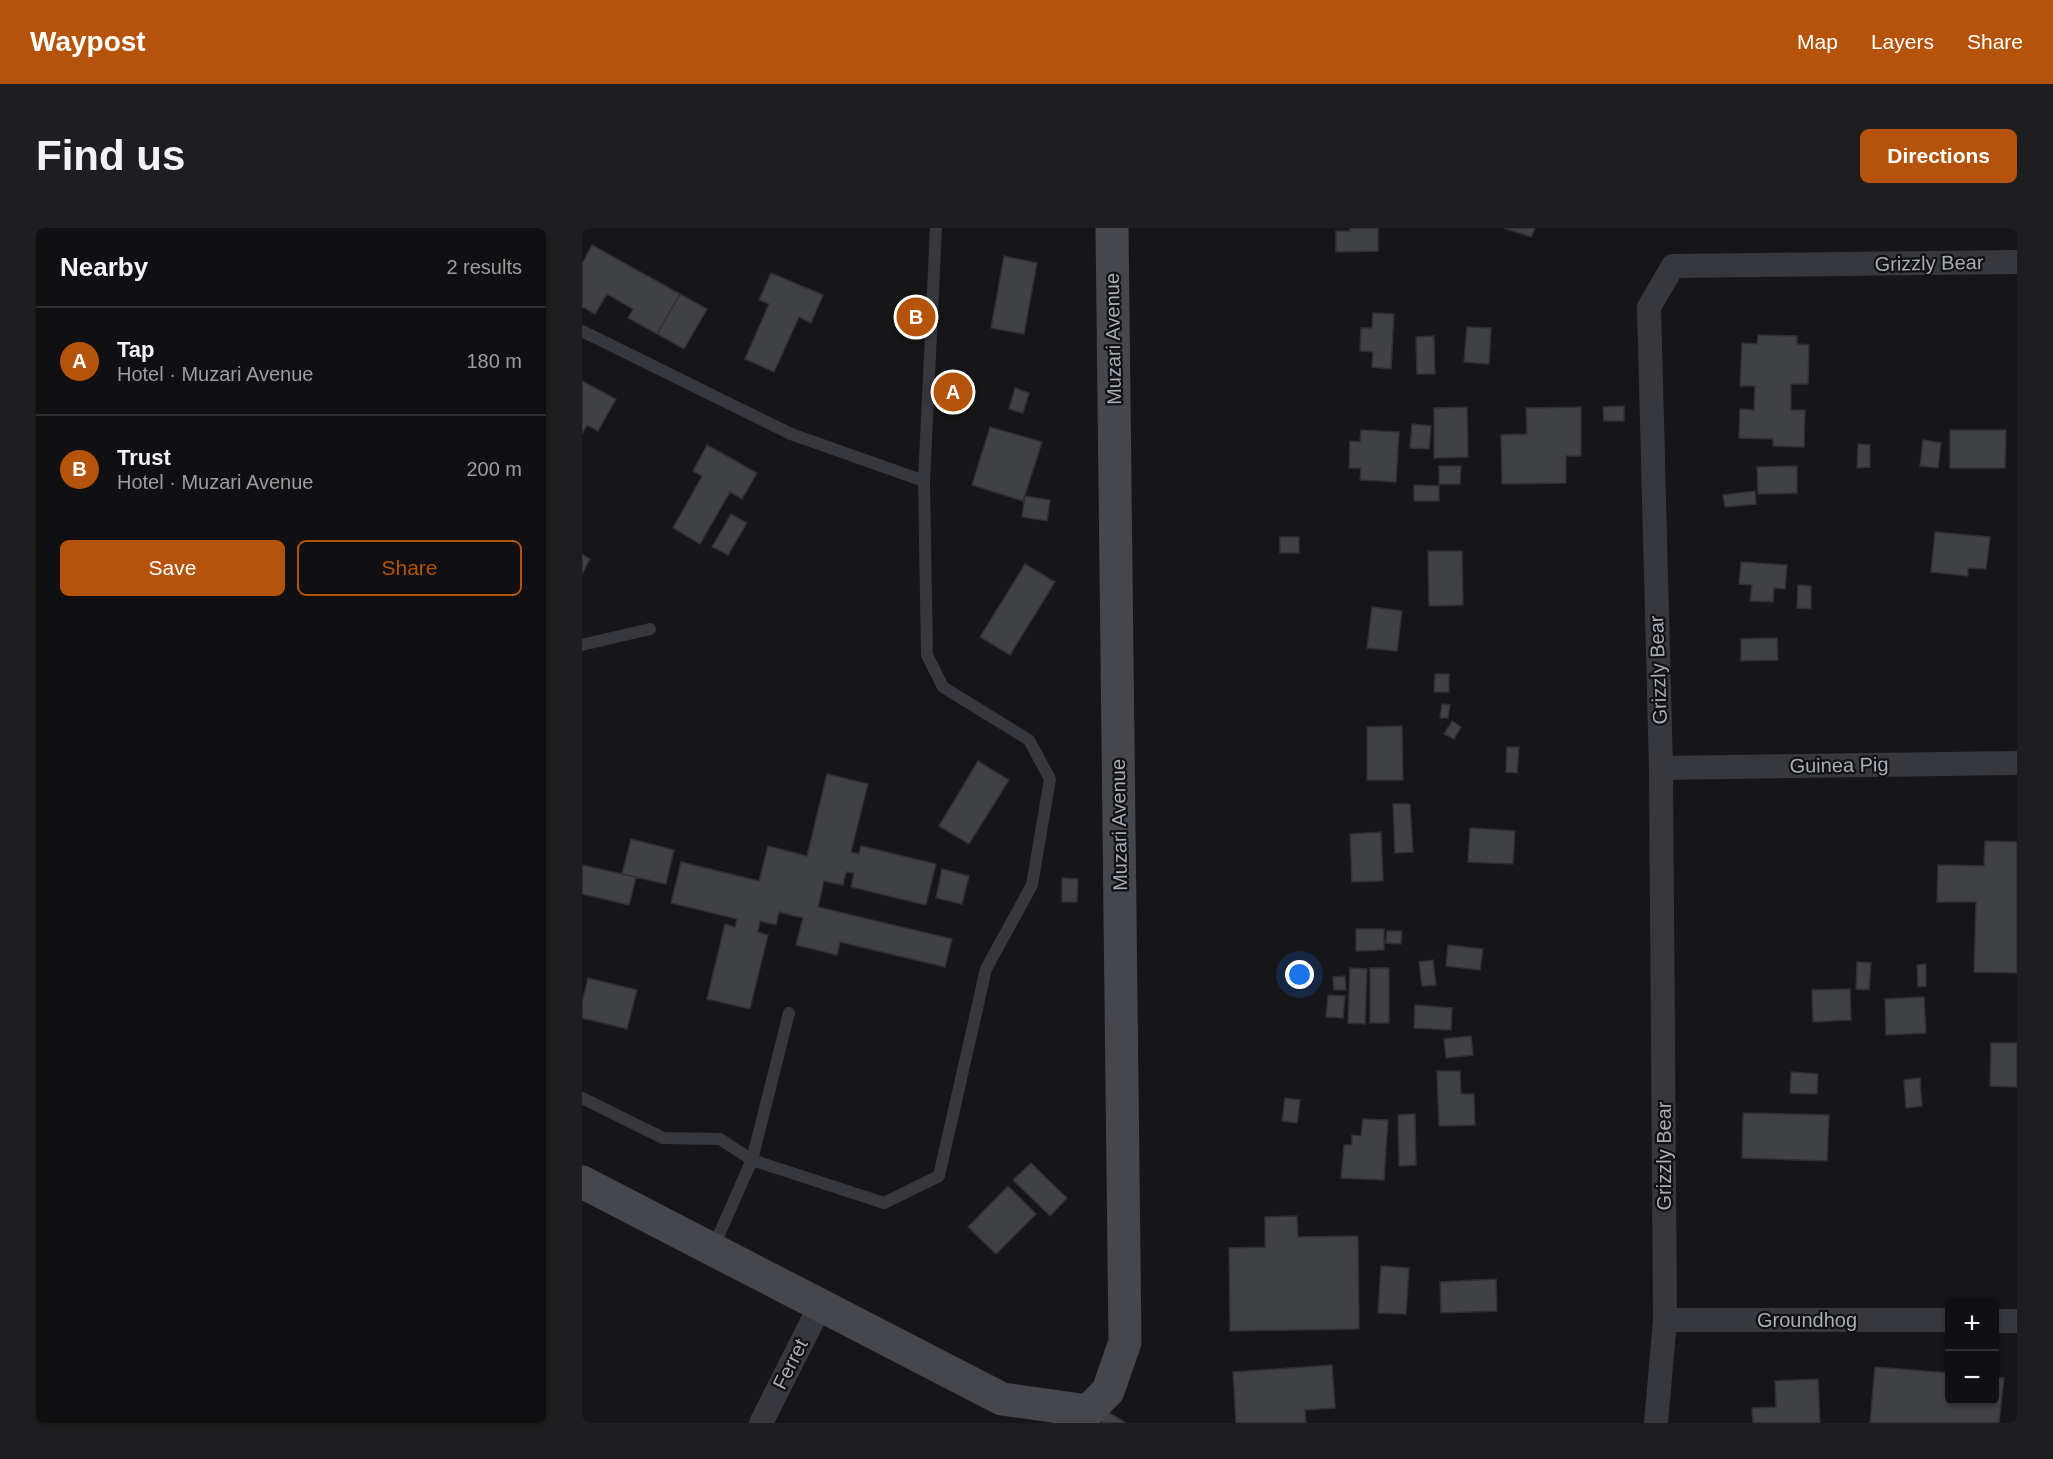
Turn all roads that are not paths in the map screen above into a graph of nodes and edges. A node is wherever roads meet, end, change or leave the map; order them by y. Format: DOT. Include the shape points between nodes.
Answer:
graph roads {
  1 [pos="936,228"];
  2 [pos="1112,228"];
  3 [pos="2017,262"];
  4 [pos="582,331"];
  5 [pos="924,481"];
  6 [pos="650,629"];
  7 [pos="582,645"];
  8 [pos="2017,763"];
  9 [pos="1661,768"];
  10 [pos="789,1012"];
  11 [pos="582,1098"];
  12 [pos="752,1160"];
  13 [pos="582,1182"];
  14 [pos="712,1250"];
  15 [pos="820,1306"];
  16 [pos="1665,1320"];
  17 [pos="1945,1320"];
  18 [pos="1999,1320"];
  19 [pos="2017,1321"];
  20 [pos="1091,1417"];
  21 [pos="761,1423"];
  22 [pos="1656,1423"];
  1 -- 5 [label="lane"];
  2 -- 20 [label="street, Muzari Avenue" via="1125,1342 1108,1391"];
  3 -- 9 [label="street, Grizzly Bear" via="1673,266 1649,307"];
  4 -- 5 [label="lane" via="791,434"];
  5 -- 12 [label="lane" via="927,655 943,687 1029,740 1050,779 1032,885 986,969 939,1176 884,1203"];
  6 -- 7 [label="lane"];
  8 -- 9 [label="street, Guinea Pig"];
  9 -- 16 [label="street, Grizzly Bear"];
  10 -- 12 [label="lane"];
  11 -- 12 [label="lane" via="663,1138 720,1139"];
  12 -- 14 [label="lane"];
  13 -- 14 [label="street"];
  14 -- 15 [label="street"];
  15 -- 20 [label="street" via="1002,1399"];
  15 -- 21 [label="street, Ferret"];
  16 -- 17 [label="street, Groundhog"];
  16 -- 22 [label="street, Grizzly Bear"];
  18 -- 19 [label="street"];
}
